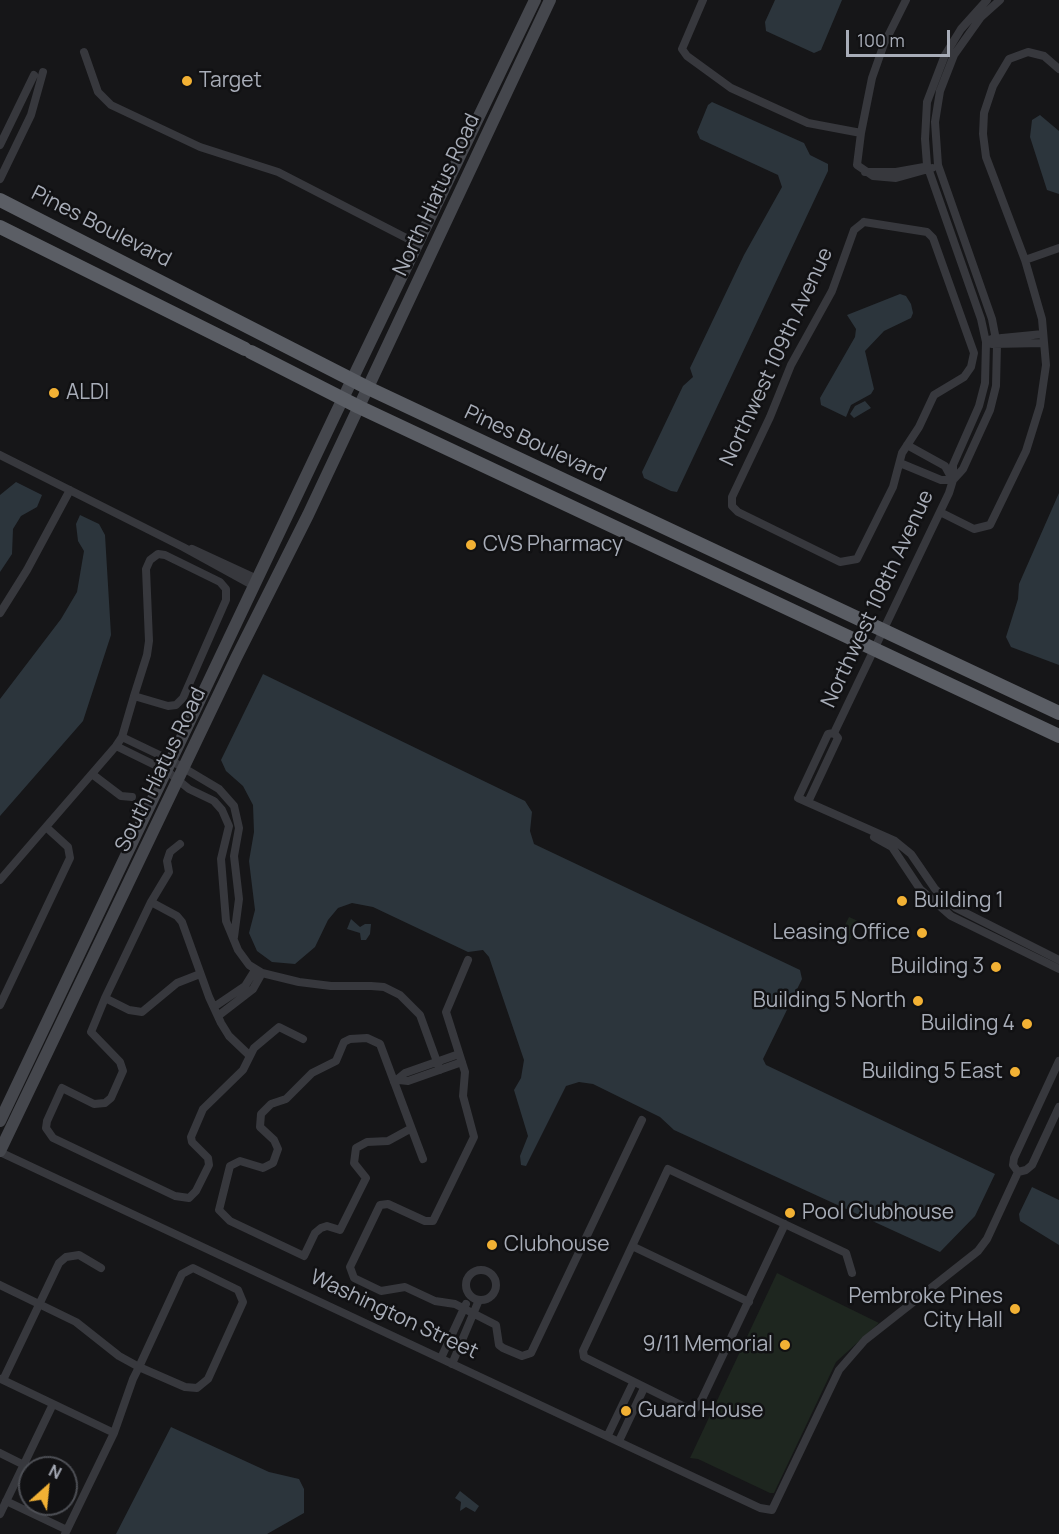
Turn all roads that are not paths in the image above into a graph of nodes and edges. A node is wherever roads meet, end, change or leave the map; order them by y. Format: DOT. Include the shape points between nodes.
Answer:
graph roads {
  1 [pos="535,0"];
  2 [pos="550,0"];
  3 [pos="703,0"];
  4 [pos="906,0"];
  5 [pos="987,0"];
  6 [pos="1000,0"];
  7 [pos="84,52"];
  8 [pos="1059,69"];
  9 [pos="861,133"];
  10 [pos="0,145"];
  11 [pos="938,165"];
  12 [pos="928,168"];
  13 [pos="0,179"];
  14 [pos="0,200"];
  15 [pos="0,226"];
  16 [pos="418,244"];
  17 [pos="1059,248"];
  18 [pos="1025,260"];
  19 [pos="1043,339"];
  20 [pos="997,341"];
  21 [pos="986,342"];
  22 [pos="352,379"];
  23 [pos="368,388"];
  24 [pos="342,399"];
  25 [pos="359,407"];
  26 [pos="907,445"];
  27 [pos="0,455"];
  28 [pos="900,463"];
  29 [pos="953,480"];
  30 [pos="70,490"];
  31 [pos="940,512"];
  32 [pos="282,525"];
  33 [pos="256,583"];
  34 [pos="268,593"];
  35 [pos="0,613"];
  36 [pos="882,631"];
  37 [pos="873,649"];
  38 [pos="236,658"];
  39 [pos="134,696"];
  40 [pos="1059,712"];
  41 [pos="834,733"];
  42 [pos="1059,736"];
  43 [pos="122,737"];
  44 [pos="116,746"];
  45 [pos="169,766"];
  46 [pos="92,774"];
  47 [pos="181,774"];
  48 [pos="132,797"];
  49 [pos="808,802"];
  50 [pos="46,828"];
  51 [pos="180,844"];
  52 [pos="0,880"];
  53 [pos="151,902"];
  54 [pos="234,937"];
  55 [pos="468,960"];
  56 [pos="1059,960"];
  57 [pos="1059,969"];
  58 [pos="259,971"];
  59 [pos="200,975"];
  60 [pos="105,998"];
  61 [pos="0,1005"];
  62 [pos="216,1012"];
  63 [pos="303,1039"];
  64 [pos="249,1055"];
  65 [pos="460,1058"];
  66 [pos="1059,1061"];
  67 [pos="439,1066"];
  68 [pos="397,1081"];
  69 [pos="1059,1107"];
  70 [pos="642,1120"];
  71 [pos="0,1121"];
  72 [pos="410,1129"];
  73 [pos="0,1152"];
  74 [pos="423,1159"];
  75 [pos="1018,1172"];
  76 [pos="785,1224"];
  77 [pos="632,1246"];
  78 [pos="101,1268"];
  79 [pos="852,1273"];
  80 [pos="0,1285"];
  81 [pos="475,1298"];
  82 [pos="749,1302"];
  83 [pos="39,1305"];
  84 [pos="470,1312"];
  85 [pos="453,1332"];
  86 [pos="462,1339"];
  87 [pos="441,1358"];
  88 [pos="452,1364"];
  89 [pos="139,1366"];
  90 [pos="2,1379"];
  91 [pos="633,1383"];
  92 [pos="644,1388"];
  93 [pos="624,1403"];
  94 [pos="53,1404"];
  95 [pos="634,1408"];
  96 [pos="114,1433"];
  97 [pos="608,1435"];
  98 [pos="619,1440"];
  99 [pos="0,1453"];
  100 [pos="28,1456"];
  101 [pos="18,1462"];
  102 [pos="18,1477"];
  103 [pos="6,1501"];
  104 [pos="0,1514"];
  105 [pos="66,1532"];
  1 -- 16 [label="main road, North Hiatus Road"];
  2 -- 23 [label="main road, North Hiatus Road"];
  3 -- 9 [label="street" via="682,49 687,56 731,88 808,123"];
  4 -- 9 [label="street" via="872,78"];
  5 -- 12 [label="street, Northwest 108th Avenue" via="961,29 934,81 927,102 925,129"];
  6 -- 11 [label="street, Northwest 108th Avenue" via="968,33 945,75 935,122"];
  7 -- 16 [label="street" via="98,92 111,105 200,147 278,172"];
  8 -- 18 [label="street" via="1044,56 1028,52 1009,59 984,113 986,157"];
  9 -- 12 [label="street" via="857,165 865,172 896,178"];
  10 -- 13 [label="street" via="38,74 32,115"];
  11 -- 12 [label="street"];
  11 -- 20 [label="street, Northwest 108th Avenue"];
  12 -- 21 [label="street, Northwest 108th Avenue"];
  14 -- 22 [label="highway, Pines Boulevard"];
  15 -- 24 [label="highway, Pines Boulevard"];
  16 -- 22 [label="main road, North Hiatus Road"];
  17 -- 18 [label="street"];
  18 -- 19 [label="street" via="1042,319"];
  19 -- 20 [label="street"];
  19 -- 31 [label="street" via="1046,365 1040,406 1026,451 990,525 980,529"];
  20 -- 21 [label="street"];
  20 -- 29 [label="street, Northwest 108th Avenue" via="996,386 990,410 963,469"];
  21 -- 29 [label="street, Northwest 108th Avenue" via="985,383 953,465"];
  22 -- 23 [label="highway, Pines Boulevard"];
  22 -- 24 [label="main road, North Hiatus Road"];
  23 -- 25 [label="main road, North Hiatus Road"];
  23 -- 36 [label="highway, Pines Boulevard"];
  24 -- 25 [label="highway, Pines Boulevard"];
  24 -- 32 [label="main road, South Hiatus Road"];
  25 -- 34 [label="main road, South Hiatus Road"];
  25 -- 37 [label="highway, Pines Boulevard"];
  26 -- 28 [label="street"];
  26 -- 28 [label="street, Northwest 109th Avenue" via="934,395 964,377 974,353 933,238 927,232 864,222 854,230 832,291 790,366 732,497 732,506 840,562 848,562 857,559 893,487"];
  26 -- 29 [label="street" via="945,466"];
  27 -- 30 [label="street"];
  28 -- 29 [label="street" via="940,480"];
  29 -- 31 [label="street, Northwest 108th Avenue"];
  30 -- 33 [label="street"];
  30 -- 35 [label="street"];
  31 -- 36 [label="street, Northwest 108th Avenue"];
  32 -- 33 [label="main road, South Hiatus Road"];
  32 -- 34 [label="main road" via="284,538 266,582"];
  33 -- 38 [label="main road" via="258,601 239,639"];
  33 -- 45 [label="main road, South Hiatus Road"];
  34 -- 38 [label="main road, South Hiatus Road"];
  36 -- 37 [label="street, Northwest 108th Avenue"];
  36 -- 40 [label="highway, Pines Boulevard"];
  37 -- 41 [label="street, Northwest 108th Avenue"];
  37 -- 42 [label="highway, Pines Boulevard"];
  38 -- 47 [label="main road, South Hiatus Road"];
  39 -- 39 [label="street" via="149,641 146,569 150,560 165,555 220,582 226,590 226,600 183,698 168,706"];
  39 -- 43 [label="street"];
  41 -- 49 [label="street, Northwest 108th Avenue" via="838,738"];
  41 -- 49 [label="street, Northwest 108th Avenue" via="828,734 798,798"];
  43 -- 44 [label="street"];
  43 -- 45 [label="street"];
  44 -- 45 [label="street"];
  44 -- 46 [label="street"];
  45 -- 47 [label="street"];
  45 -- 71 [label="main road, South Hiatus Road"];
  46 -- 48 [label="street" via="121,796"];
  46 -- 50 [label="street"];
  47 -- 54 [label="street" via="214,801 229,826 221,877 226,921"];
  47 -- 54 [label="street" via="223,792 237,813 239,828 234,856 239,899"];
  47 -- 73 [label="main road, South Hiatus Road"];
  49 -- 56 [label="street" via="896,840 911,854 935,889 956,908"];
  49 -- 57 [label="street" via="811,807 889,844 904,860 920,889 951,916"];
  50 -- 52 [label="street"];
  50 -- 61 [label="street" via="68,847 70,858"];
  51 -- 53 [label="street" via="170,852 169,872"];
  53 -- 59 [label="street" via="182,922"];
  53 -- 60 [label="street"];
  54 -- 58 [label="street" via="242,958"];
  55 -- 65 [label="street" via="446,1012"];
  58 -- 62 [label="street" via="253,989"];
  58 -- 67 [label="street" via="315,985 391,990 416,1009"];
  59 -- 60 [label="street" via="177,983 142,1012"];
  59 -- 62 [label="street"];
  60 -- 64 [label="street" via="91,1032 120,1062 123,1071 111,1098 94,1104 62,1088 46,1128 53,1138 175,1196 183,1199 193,1194 209,1165 205,1154 192,1142 197,1119 208,1103 243,1071"];
  62 -- 64 [label="street" via="229,1036"];
  63 -- 64 [label="street" via="279,1027"];
  65 -- 67 [label="street"];
  65 -- 84 [label="street" via="466,1078 463,1096 474,1137 433,1221 382,1203 350,1272 354,1278 381,1291 405,1287"];
  66 -- 75 [label="street" via="1014,1158"];
  67 -- 68 [label="street" via="408,1081"];
  68 -- 72 [label="street"];
  68 -- 72 [label="street" via="380,1044 363,1037 344,1042 336,1061 320,1068 286,1099 271,1104 261,1114 260,1127 278,1149 273,1163 259,1168 240,1161 230,1166 219,1210 230,1221 304,1256 321,1228 340,1230 366,1178 354,1163 356,1148 367,1142 388,1141"];
  69 -- 75 [label="street" via="1032,1165"];
  70 -- 84 [label="street" via="534,1350 522,1356 502,1348 496,1325"];
  72 -- 74 [label="street"];
  73 -- 87 [label="street, Washington Street"];
  75 -- 98 [label="street, Washington Street" via="978,1251 866,1340 839,1370 772,1509 760,1508"];
  76 -- 77 [label="street" via="668,1169"];
  76 -- 79 [label="street" via="846,1253"];
  76 -- 82 [label="street"];
  77 -- 82 [label="street"];
  77 -- 91 [label="street" via="583,1351 584,1357"];
  78 -- 83 [label="street" via="79,1255 66,1257 59,1263"];
  80 -- 83 [label="street"];
  81 -- 84 [label="street"];
  82 -- 92 [label="street" via="702,1399 693,1409"];
  83 -- 89 [label="street" via="76,1322 105,1346"];
  83 -- 90 [label="street"];
  84 -- 85 [label="street"];
  84 -- 86 [label="street" via="474,1322"];
  85 -- 86 [label="street"];
  85 -- 87 [label="street"];
  86 -- 88 [label="street"];
  87 -- 88 [label="street, Washington Street"];
  88 -- 97 [label="street, Washington Street"];
  89 -- 89 [label="street" via="187,1270 193,1268 238,1290 243,1302 208,1378 198,1388 185,1387"];
  89 -- 96 [label="street"];
  90 -- 94 [label="street"];
  91 -- 92 [label="street"];
  91 -- 93 [label="street"];
  92 -- 95 [label="street"];
  93 -- 95 [label="street"];
  93 -- 97 [label="street"];
  94 -- 96 [label="street"];
  94 -- 100 [label="street"];
  95 -- 98 [label="street"];
  96 -- 105 [label="street"];
  97 -- 98 [label="street, Washington Street"];
  99 -- 101 [label="street"];
  102 -- 103 [label="street"];
  103 -- 104 [label="street"];
  103 -- 105 [label="street"];
}
